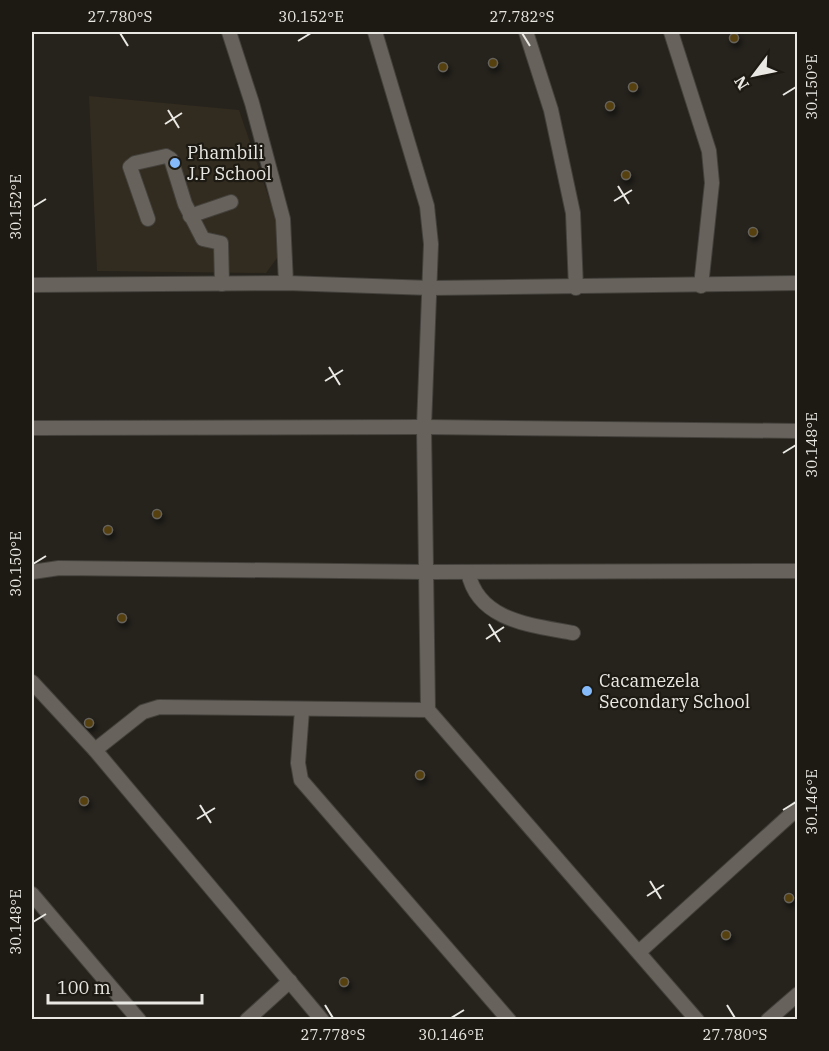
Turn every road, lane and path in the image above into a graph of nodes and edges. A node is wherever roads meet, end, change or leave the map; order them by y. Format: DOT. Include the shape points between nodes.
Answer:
graph roads {
  1 [pos="229,32"];
  2 [pos="375,32"];
  3 [pos="526,32"];
  4 [pos="671,32"];
  5 [pos="231,202"];
  6 [pos="190,216"];
  7 [pos="148,219"];
  8 [pos="286,283"];
  9 [pos="798,283"];
  10 [pos="222,284"];
  11 [pos="32,285"];
  12 [pos="701,286"];
  13 [pos="431,288"];
  14 [pos="576,288"];
  15 [pos="424,427"];
  16 [pos="32,428"];
  17 [pos="798,430"];
  18 [pos="798,571"];
  19 [pos="32,572"];
  20 [pos="427,572"];
  21 [pos="468,572"];
  22 [pos="573,633"];
  23 [pos="32,682"];
  24 [pos="302,710"];
  25 [pos="428,710"];
  26 [pos="95,750"];
  27 [pos="798,808"];
  28 [pos="32,894"];
  29 [pos="639,952"];
  30 [pos="290,981"];
  31 [pos="798,994"];
  32 [pos="139,1020"];
  33 [pos="247,1020"];
  34 [pos="322,1020"];
  35 [pos="509,1020"];
  36 [pos="698,1020"];
  37 [pos="768,1020"];
  1 -- 8 [label="street" via="283,219"];
  2 -- 13 [label="street" via="427,206"];
  3 -- 14 [label="street" via="551,110 567,180 573,213"];
  4 -- 12 [label="street" via="709,151 712,183"];
  5 -- 6 [label="street"];
  6 -- 7 [label="street" via="171,159 166,156 130,167"];
  6 -- 10 [label="street" via="204,241 221,243"];
  8 -- 10 [label="street"];
  8 -- 13 [label="street"];
  9 -- 12 [label="street"];
  10 -- 11 [label="street"];
  12 -- 14 [label="street"];
  13 -- 14 [label="street"];
  13 -- 15 [label="street"];
  15 -- 16 [label="street"];
  15 -- 17 [label="street"];
  15 -- 20 [label="street"];
  18 -- 21 [label="street"];
  19 -- 20 [label="street" via="59,568"];
  20 -- 21 [label="street"];
  20 -- 25 [label="street"];
  21 -- 22 [label="street" via="476,595 494,610 523,623"];
  23 -- 26 [label="street"];
  24 -- 25 [label="street"];
  24 -- 26 [label="street" via="159,707 143,712"];
  24 -- 35 [label="street" via="298,763 301,780"];
  25 -- 29 [label="street"];
  26 -- 30 [label="street"];
  27 -- 29 [label="street"];
  28 -- 32 [label="street"];
  29 -- 36 [label="street"];
  30 -- 33 [label="street"];
  30 -- 34 [label="street"];
  31 -- 37 [label="street"];
}
